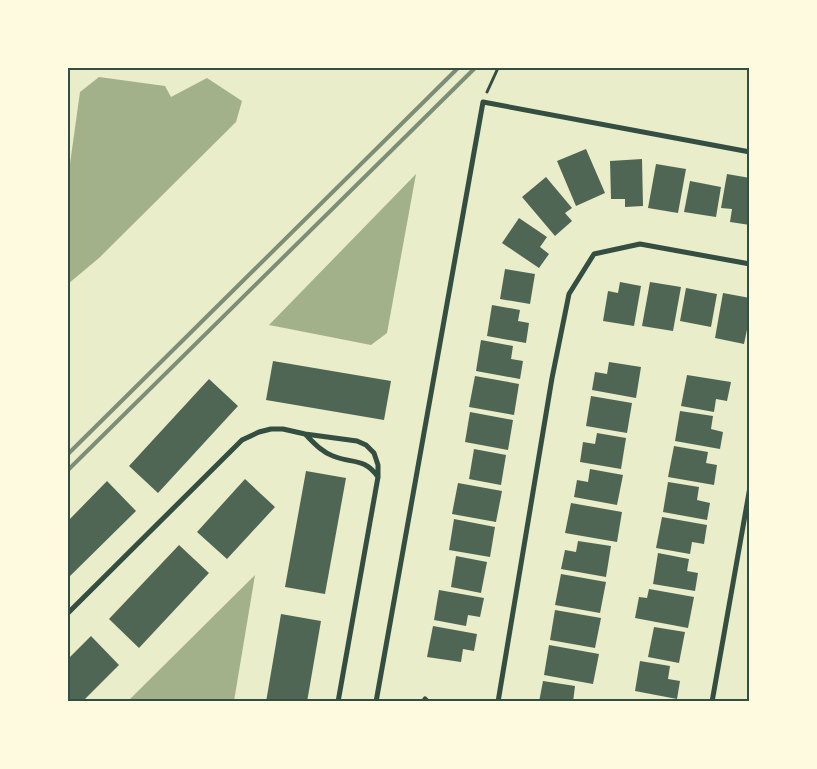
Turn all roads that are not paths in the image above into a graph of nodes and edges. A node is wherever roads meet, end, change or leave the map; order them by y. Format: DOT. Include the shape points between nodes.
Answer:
graph roads {
  1 [pos="750,152"];
  2 [pos="750,264"];
  3 [pos="304,434"];
  4 [pos="378,477"];
  5 [pos="750,487"];
  6 [pos="68,613"];
  7 [pos="338,702"];
  8 [pos="376,702"];
  9 [pos="498,702"];
  10 [pos="712,702"];
  1 -- 8 [label="street" via="483,102"];
  2 -- 9 [label="street" via="640,244 594,254 569,294"];
  3 -- 4 [label="street" via="324,452 368,466"];
  3 -- 4 [label="street" via="366,445 374,453"];
  3 -- 6 [label="street" via="271,429 242,440"];
  4 -- 7 [label="street"];
  5 -- 10 [label="street"];
}
